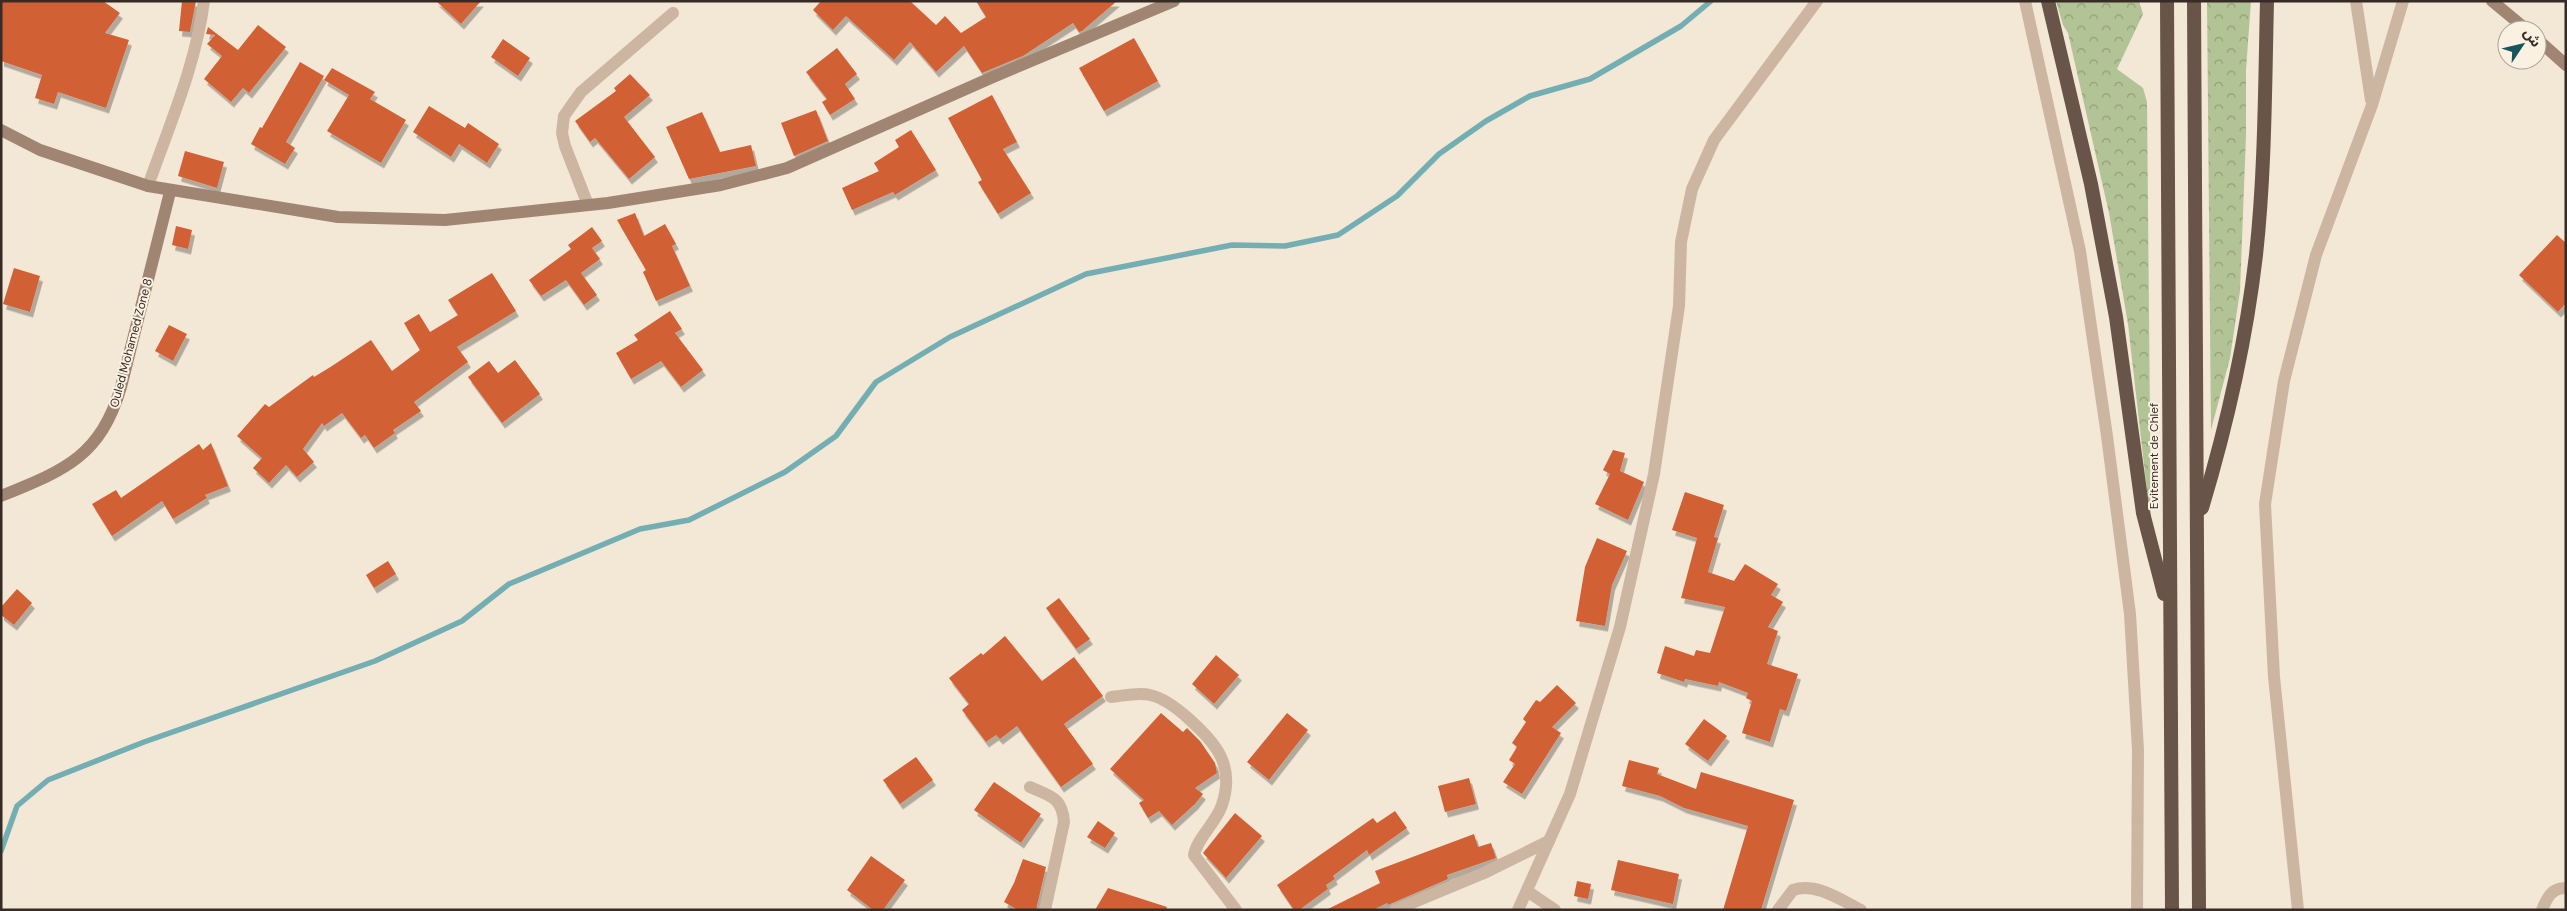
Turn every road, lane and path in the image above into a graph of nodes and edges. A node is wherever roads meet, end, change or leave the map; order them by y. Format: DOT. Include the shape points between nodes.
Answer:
graph roads {
  1 [pos="204,1"];
  2 [pos="1174,1"];
  3 [pos="1817,1"];
  4 [pos="2025,1"];
  5 [pos="2048,1"];
  6 [pos="2167,1"];
  7 [pos="2194,1"];
  8 [pos="2267,1"];
  9 [pos="2356,1"];
  10 [pos="2403,1"];
  11 [pos="2492,1"];
  12 [pos="673,12"];
  13 [pos="2515,20"];
  14 [pos="2547,48"];
  15 [pos="2566,65"];
  16 [pos="2372,105"];
  17 [pos="1,130"];
  18 [pos="148,186"];
  19 [pos="170,192"];
  20 [pos="588,205"];
  21 [pos="1,496"];
  22 [pos="2198,523"];
  23 [pos="2169,616"];
  24 [pos="1111,697"];
  25 [pos="1030,787"];
  26 [pos="1549,841"];
  27 [pos="2566,888"];
  28 [pos="1527,891"];
  29 [pos="1045,910"];
  30 [pos="1236,910"];
  31 [pos="1394,910"];
  32 [pos="1518,910"];
  33 [pos="1555,910"];
  34 [pos="1778,910"];
  35 [pos="1862,910"];
  36 [pos="2137,910"];
  37 [pos="2172,910"];
  38 [pos="2199,910"];
  39 [pos="2298,910"];
  40 [pos="2542,910"];
  1 -- 18 [label="street" via="190,65"];
  2 -- 20 [label="main road" via="787,168 721,185"];
  3 -- 26 [label="street" via="1714,140 1692,189 1681,242 1678,306 1654,474 1620,627 1570,794"];
  4 -- 36 [label="street" via="2080,251 2130,614 2138,750"];
  5 -- 23 [label="highway" via="2091,184 2116,317 2143,513"];
  6 -- 23 [label="highway, Evitement de Chlef"];
  7 -- 22 [label="highway"];
  8 -- 22 [label="highway" via="2256,255 2224,434"];
  9 -- 16 [label="street"];
  10 -- 16 [label="street"];
  11 -- 13 [label="main road"];
  12 -- 20 [label="street" via="581,92 564,116 562,133 565,146"];
  14 -- 15 [label="main road"];
  16 -- 39 [label="street" via="2316,255 2284,381 2265,504 2274,677"];
  17 -- 18 [label="main road" via="40,150"];
  18 -- 19 [label="main road"];
  19 -- 20 [label="main road" via="338,216 396,219 444,220"];
  19 -- 21 [label="main road, Ouled Mohamed Zone 8" via="114,412 101,435 69,465"];
  22 -- 38 [label="highway"];
  23 -- 37 [label="highway, Evitement de Chlef"];
  24 -- 30 [label="street" via="1149,695 1161,700 1178,709 1211,738 1220,752 1226,774 1224,799 1194,855"];
  25 -- 29 [label="street" via="1053,797 1063,809 1064,822"];
  26 -- 28 [label="street"];
  26 -- 31 [label="street" via="1484,873"];
  27 -- 40 [label="street" via="2553,891"];
  28 -- 32 [label="street"];
  28 -- 33 [label="street"];
  34 -- 35 [label="street" via="1793,890 1806,888 1820,890"];
}
